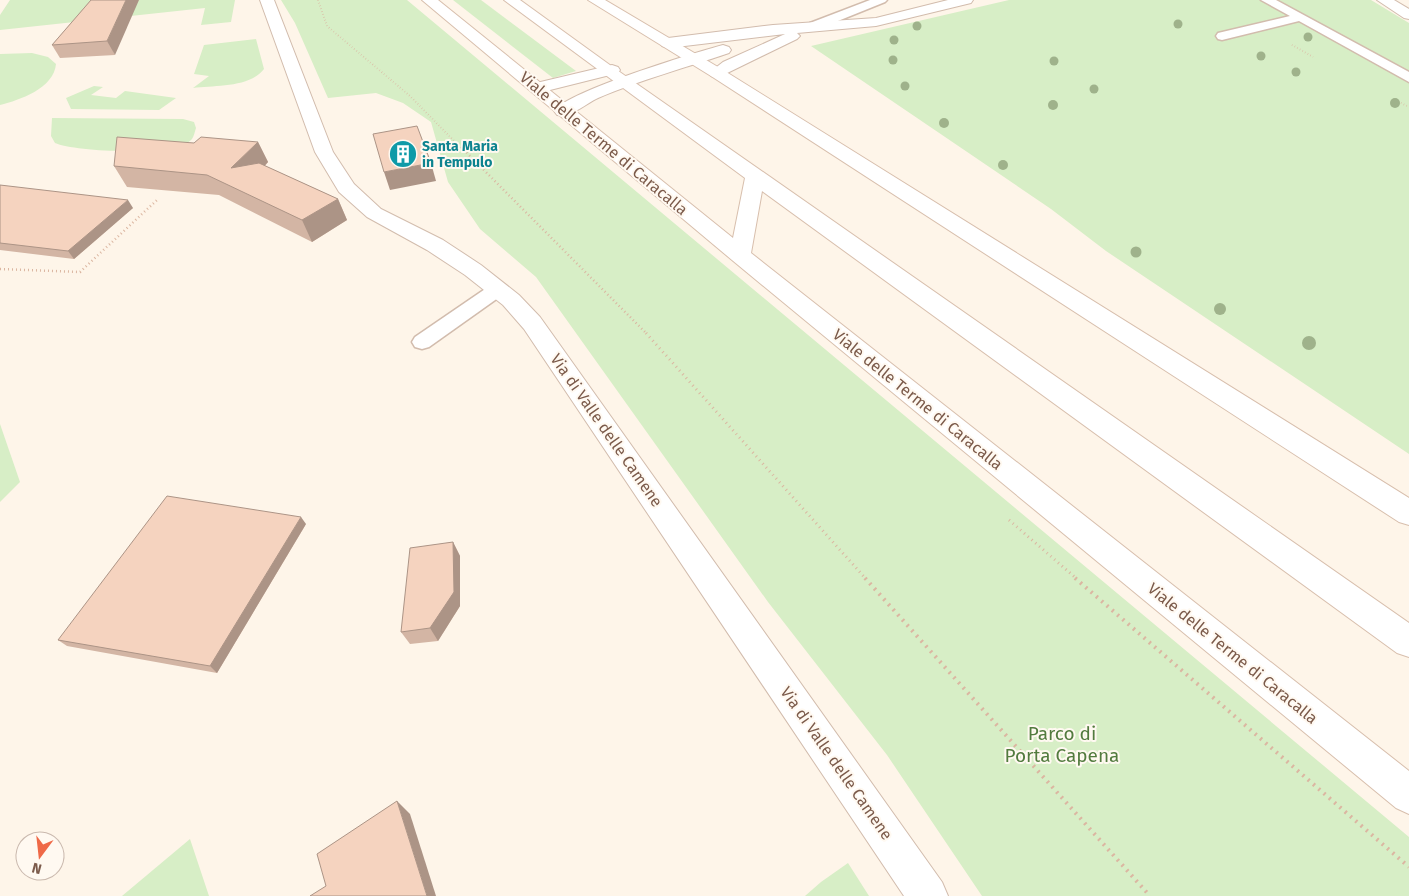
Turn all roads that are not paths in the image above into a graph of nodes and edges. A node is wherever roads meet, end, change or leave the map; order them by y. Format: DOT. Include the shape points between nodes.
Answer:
graph roads {
  1 [pos="267,0"];
  2 [pos="429,0"];
  3 [pos="511,0"];
  4 [pos="595,0"];
  5 [pos="880,0"];
  6 [pos="966,0"];
  7 [pos="1267,0"];
  8 [pos="1384,0"];
  9 [pos="1409,15"];
  10 [pos="1301,17"];
  11 [pos="814,26"];
  12 [pos="1222,36"];
  13 [pos="658,48"];
  14 [pos="694,59"];
  15 [pos="608,71"];
  16 [pos="717,72"];
  17 [pos="1409,78"];
  18 [pos="624,82"];
  19 [pos="538,88"];
  20 [pos="563,111"];
  21 [pos="755,175"];
  22 [pos="740,255"];
  23 [pos="498,289"];
  24 [pos="422,342"];
  25 [pos="1409,513"];
  26 [pos="1409,642"];
  27 [pos="1409,795"];
  28 [pos="928,896"];
  1 -- 23 [label="main road, Via di Valle delle Camene" via="324,152 346,188 374,213 449,253"];
  2 -- 19 [label="main road, Viale delle Terme di Caracalla"];
  3 -- 15 [label="main road"];
  4 -- 13 [label="main road"];
  5 -- 11 [label="lane"];
  6 -- 11 [label="main road" via="876,22"];
  7 -- 10 [label="lane"];
  8 -- 9 [label="main road"];
  10 -- 12 [label="lane"];
  10 -- 17 [label="lane"];
  11 -- 13 [label="main road"];
  11 -- 14 [label="main road"];
  11 -- 16 [label="main road"];
  13 -- 14 [label="main road"];
  13 -- 15 [label="main road"];
  14 -- 16 [label="main road"];
  14 -- 18 [label="main road"];
  15 -- 18 [label="main road"];
  15 -- 19 [label="main road"];
  16 -- 25 [label="main road"];
  18 -- 20 [label="main road"];
  18 -- 21 [label="main road"];
  19 -- 20 [label="main road, Viale delle Terme di Caracalla"];
  20 -- 22 [label="main road, Viale delle Terme di Caracalla"];
  21 -- 22 [label="main road"];
  21 -- 26 [label="main road"];
  22 -- 27 [label="main road, Viale delle Terme di Caracalla"];
  23 -- 24 [label="lane"];
  23 -- 28 [label="main road, Via di Valle delle Camene" via="541,335"];
}
